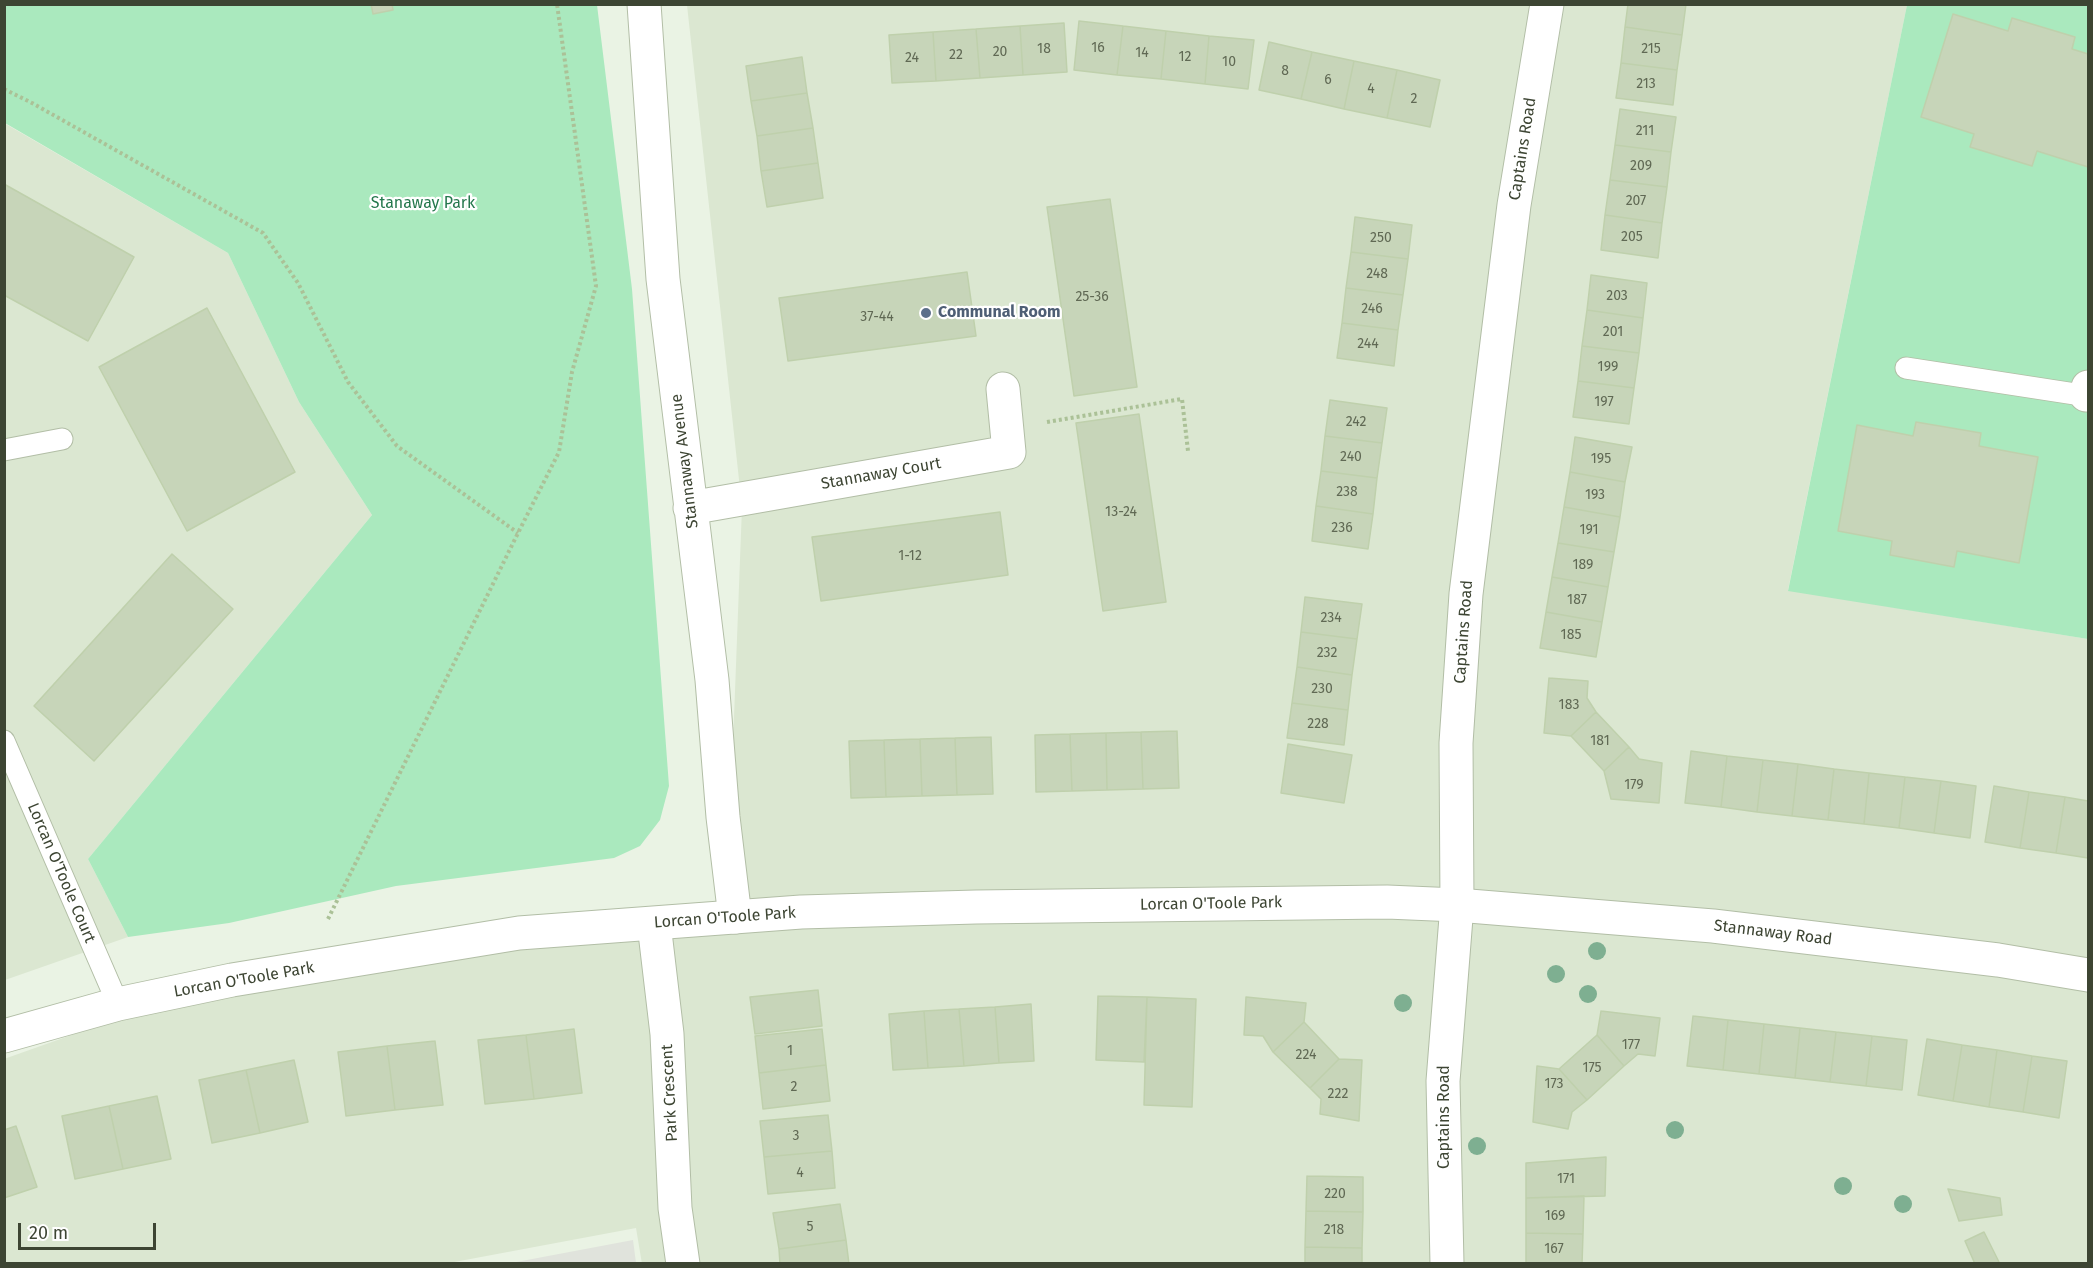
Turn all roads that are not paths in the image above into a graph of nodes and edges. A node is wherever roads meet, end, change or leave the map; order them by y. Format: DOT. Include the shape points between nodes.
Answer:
graph roads {
  1 [pos="644,4"];
  2 [pos="1547,4"];
  3 [pos="1906,368"];
  4 [pos="1003,389"];
  5 [pos="2088,393"];
  6 [pos="62,438"];
  7 [pos="4,450"];
  8 [pos="690,508"];
  9 [pos="4,741"];
  10 [pos="1457,905"];
  11 [pos="735,917"];
  12 [pos="654,924"];
  13 [pos="2088,975"];
  14 [pos="118,1004"];
  15 [pos="4,1036"];
  16 [pos="683,1263"];
  17 [pos="1447,1263"];
  1 -- 8 [label="street, Stannaway Avenue" via="663,279"];
  2 -- 10 [label="street, Captains Road" via="1514,205 1466,594 1456,743"];
  3 -- 5 [label="lane"];
  4 -- 8 [label="street, Stannaway Court" via="1009,452"];
  6 -- 7 [label="lane"];
  8 -- 11 [label="street, Stannaway Avenue" via="712,680"];
  9 -- 14 [label="lane, Lorcan O'Toole Court"];
  10 -- 11 [label="street, Lorcan O'Toole Park" via="1387,902 976,907"];
  10 -- 13 [label="street, Stannaway Road" via="1713,926 1998,960"];
  10 -- 17 [label="street, Captains Road" via="1443,1081"];
  11 -- 12 [label="street, Lorcan O'Toole Park"];
  12 -- 14 [label="street, Lorcan O'Toole Park" via="519,933 232,980"];
  12 -- 16 [label="street, Park Crescent" via="667,1034 675,1208"];
  14 -- 15 [label="street, Lorcan O'Toole Park"];
}
